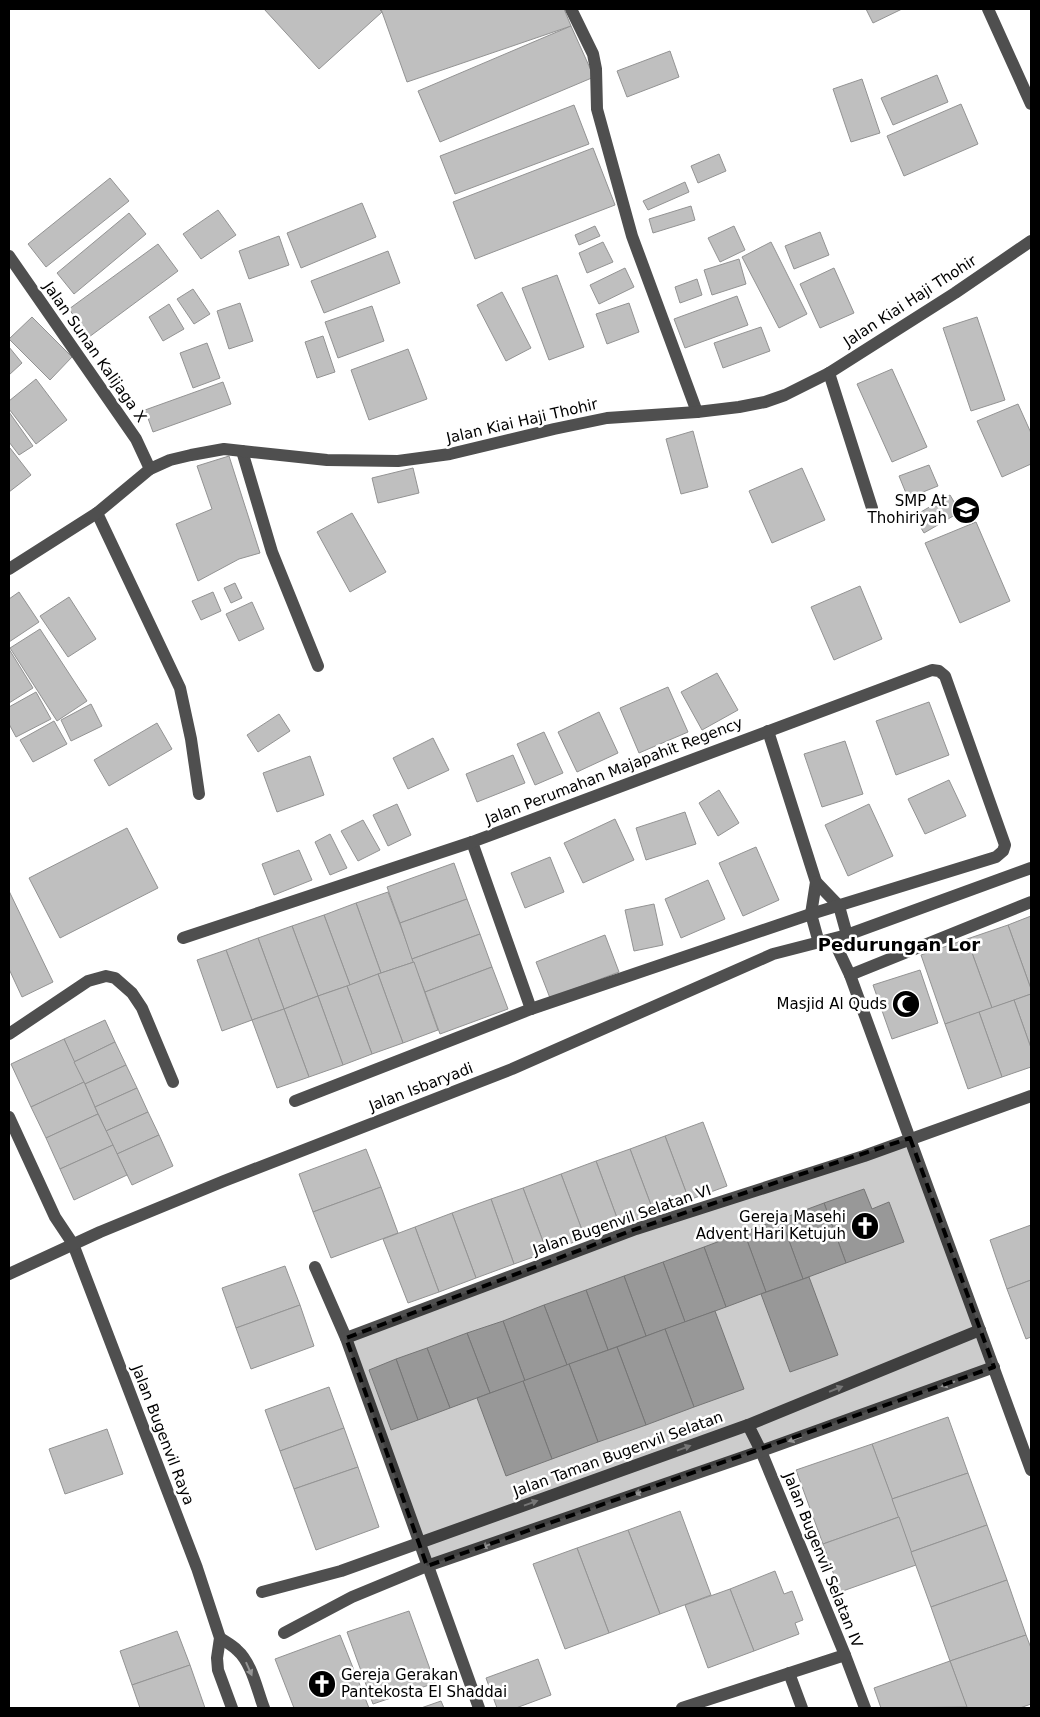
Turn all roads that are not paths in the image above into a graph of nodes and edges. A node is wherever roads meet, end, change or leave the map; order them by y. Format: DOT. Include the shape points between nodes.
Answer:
graph roads {
  1 [pos="571,9"];
  2 [pos="988,9"];
  3 [pos="1031,104"];
  4 [pos="1031,240"];
  5 [pos="9,256"];
  6 [pos="829,372"];
  7 [pos="697,412"];
  8 [pos="242,451"];
  9 [pos="150,469"];
  10 [pos="872,508"];
  11 [pos="97,513"];
  12 [pos="9,569"];
  13 [pos="318,666"];
  14 [pos="768,731"];
  15 [pos="199,794"];
  16 [pos="472,842"];
  17 [pos="1031,868"];
  18 [pos="816,882"];
  19 [pos="1031,902"];
  20 [pos="839,906"];
  21 [pos="811,914"];
  22 [pos="847,935"];
  23 [pos="183,938"];
  24 [pos="833,939"];
  25 [pos="820,942"];
  26 [pos="850,975"];
  27 [pos="531,1010"];
  28 [pos="9,1034"];
  29 [pos="173,1082"];
  30 [pos="1031,1096"];
  31 [pos="295,1101"];
  32 [pos="9,1117"];
  33 [pos="910,1138"];
  34 [pos="73,1244"];
  35 [pos="315,1267"];
  36 [pos="9,1274"];
  37 [pos="980,1330"];
  38 [pos="346,1338"];
  39 [pos="994,1368"];
  40 [pos="748,1425"];
  41 [pos="761,1451"];
  42 [pos="1031,1470"];
  43 [pos="419,1543"];
  44 [pos="427,1566"];
  45 [pos="262,1592"];
  46 [pos="284,1633"];
  47 [pos="220,1638"];
  48 [pos="845,1655"];
  49 [pos="789,1673"];
  50 [pos="232,1708"];
  51 [pos="264,1708"];
  52 [pos="479,1708"];
  53 [pos="682,1708"];
  54 [pos="802,1708"];
  55 [pos="864,1708"];
  1 -- 7 [label="street" via="592,54 598,109 632,236"];
  2 -- 3 [label="street"];
  4 -- 6 [label="street, Jalan Kiai Haji Thohir" via="955,293"];
  5 -- 9 [label="street, Jalan Sunan Kalijaga X" via="136,439"];
  6 -- 7 [label="street, Jalan Kiai Haji Thohir" via="764,402"];
  6 -- 10 [label="street"];
  7 -- 8 [label="street, Jalan Kiai Haji Thohir" via="607,418 450,454 398,461 327,460"];
  8 -- 9 [label="street, Jalan Kiai Haji Thohir" via="191,455"];
  8 -- 13 [label="street" via="272,552"];
  9 -- 11 [label="street, Jalan Kiai Haji Thohir"];
  11 -- 12 [label="street, Jalan Kiai Haji Thohir"];
  11 -- 15 [label="street" via="180,688"];
  14 -- 16 [label="street, Jalan Perumahan Majapahit Regency"];
  14 -- 18 [label="street, Jalan Perumahan Majapahit Regency"];
  14 -- 20 [label="street, Jalan Perumahan Majapahit Regency" via="932,670 939,670 944,676 1005,848 996,857"];
  16 -- 23 [label="street, Jalan Perumahan Majapahit Regency"];
  16 -- 27 [label="street, Jalan Perumahan Majapahit Regency"];
  17 -- 22 [label="street, Jalan Isbaryadi"];
  18 -- 20 [label="street, Jalan Perumahan Majapahit Regency"];
  18 -- 21 [label="street, Jalan Perumahan Majapahit Regency"];
  19 -- 26 [label="street"];
  20 -- 21 [label="street, Jalan Perumahan Majapahit Regency"];
  20 -- 22 [label="street, Jalan Perumahan Majapahit Regency"];
  21 -- 25 [label="street, Jalan Perumahan Majapahit Regency"];
  21 -- 27 [label="street, Jalan Perumahan Majapahit Regency"];
  22 -- 24 [label="street, Jalan Isbaryadi"];
  24 -- 25 [label="street, Jalan Isbaryadi"];
  24 -- 26 [label="street"];
  25 -- 34 [label="street, Jalan Isbaryadi" via="773,954 512,1069 224,1181"];
  26 -- 33 [label="street"];
  27 -- 31 [label="street, Jalan Perumahan Majapahit Regency"];
  28 -- 29 [label="street" via="88,980 106,976 115,978 132,993 142,1008"];
  30 -- 33 [label="street, Jalan Bugenvil Selatan VI"];
  32 -- 34 [label="street, Jalan Bugenvil Raya" via="55,1216"];
  33 -- 37 [label="street"];
  33 -- 38 [label="street, Jalan Bugenvil Selatan VI" via="636,1230"];
  34 -- 36 [label="street, Jalan Isbaryadi"];
  34 -- 47 [label="street, Jalan Bugenvil Raya" via="197,1568"];
  35 -- 38 [label="street"];
  37 -- 39 [label="street"];
  40 -- 37 [label="street, Jalan Taman Bugenvil Selatan, one-way"];
  38 -- 43 [label="street"];
  39 -- 41 [label="street, one-way"];
  39 -- 42 [label="street"];
  40 -- 41 [label="street, Jalan Bugenvil Selatan IV"];
  43 -- 40 [label="street, Jalan Taman Bugenvil Selatan, one-way"];
  41 -- 44 [label="street, one-way"];
  41 -- 48 [label="street, Jalan Bugenvil Selatan IV"];
  43 -- 44 [label="street"];
  43 -- 45 [label="street, Jalan Taman Bugenvil Selatan" via="341,1571"];
  44 -- 46 [label="street" via="352,1597"];
  44 -- 52 [label="street"];
  47 -- 50 [label="street, Jalan Bugenvil Raya" via="218,1670"];
  47 -- 51 [label="street, one-way" via="243,1658"];
  48 -- 49 [label="street"];
  48 -- 55 [label="street, Jalan Bugenvil Selatan IV"];
  49 -- 53 [label="street"];
  49 -- 54 [label="street"];
}
